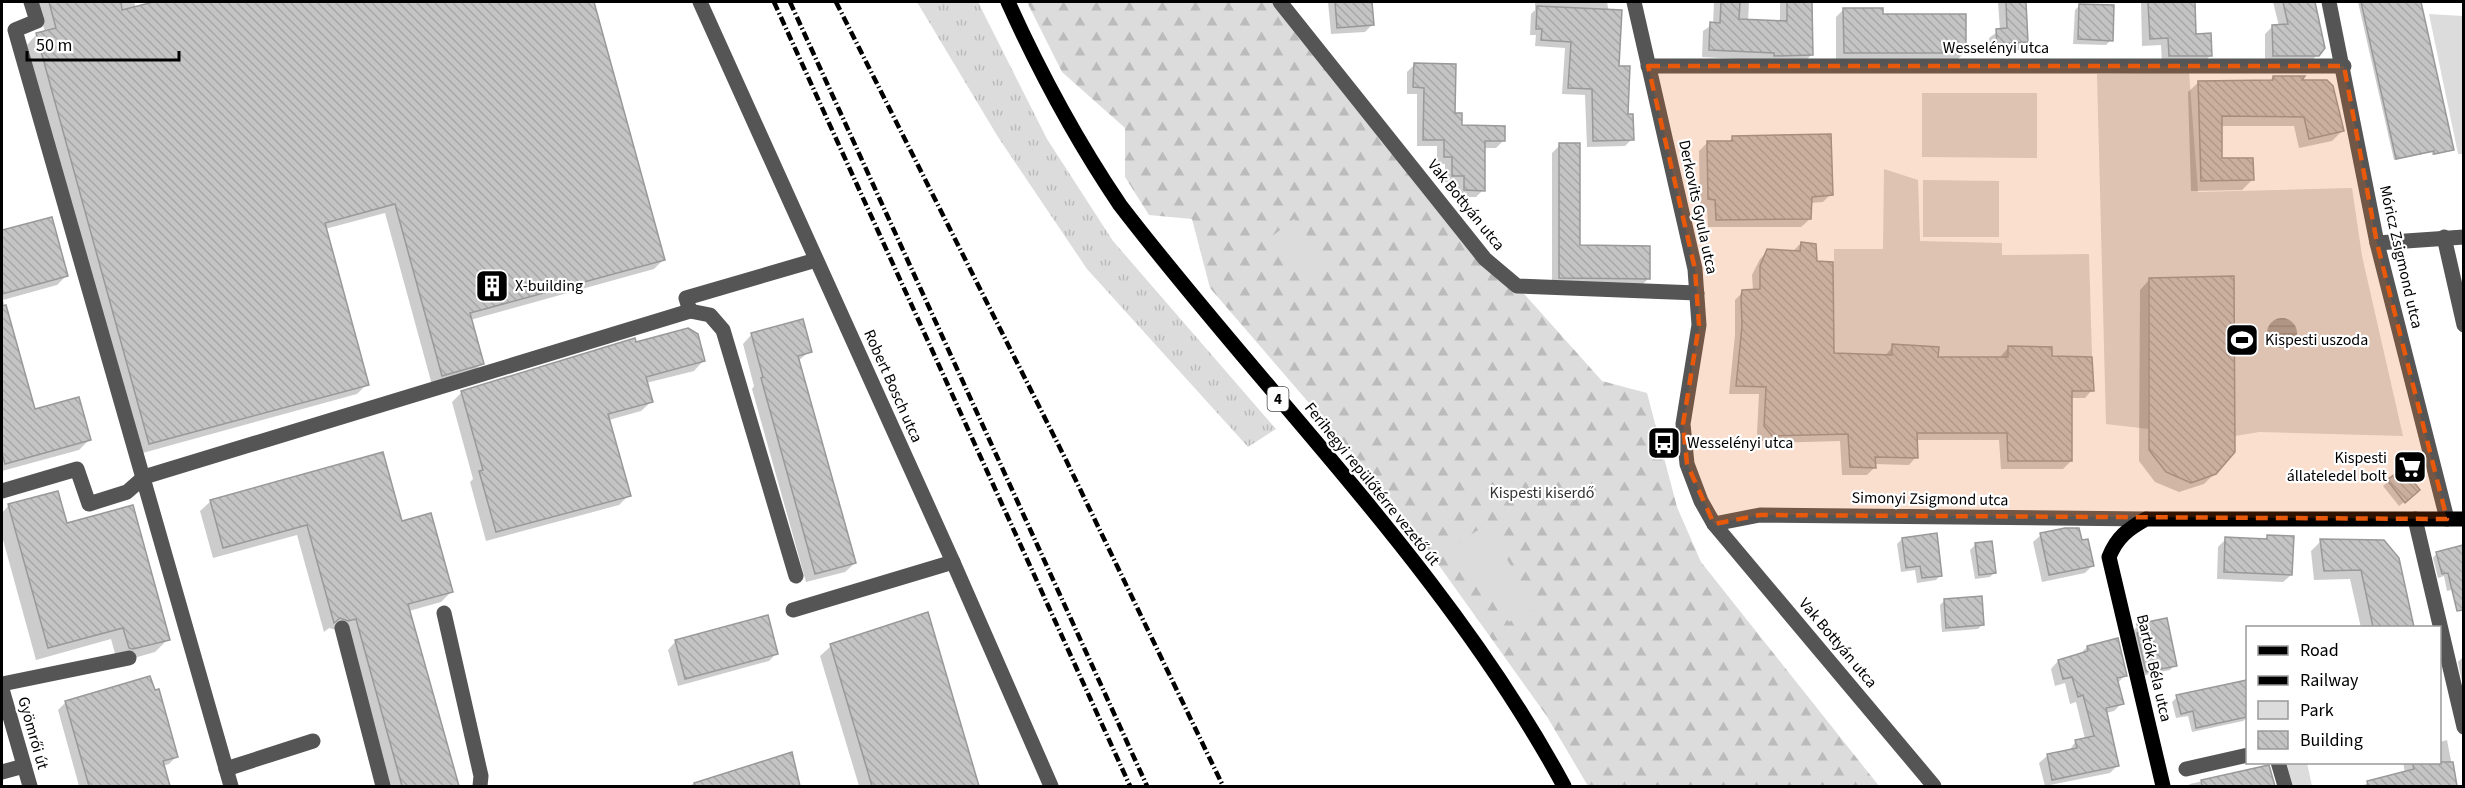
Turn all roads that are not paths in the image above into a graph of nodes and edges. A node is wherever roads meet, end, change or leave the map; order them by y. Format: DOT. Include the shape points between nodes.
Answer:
graph roads {
  1 [pos="31,2"];
  2 [pos="700,2"];
  3 [pos="1008,2"];
  4 [pos="1280,2"];
  5 [pos="1634,2"];
  6 [pos="2329,2"];
  7 [pos="1648,66"];
  8 [pos="2344,66"];
  9 [pos="2444,237"];
  10 [pos="2463,237"];
  11 [pos="2377,243"];
  12 [pos="816,260"];
  13 [pos="1697,293"];
  14 [pos="690,311"];
  15 [pos="2463,325"];
  16 [pos="144,477"];
  17 [pos="2,491"];
  18 [pos="2146,519"];
  19 [pos="2415,519"];
  20 [pos="2447,519"];
  21 [pos="2463,519"];
  22 [pos="1714,524"];
  23 [pos="953,562"];
  24 [pos="796,576"];
  25 [pos="793,610"];
  26 [pos="444,613"];
  27 [pos="2440,626"];
  28 [pos="342,628"];
  29 [pos="2441,632"];
  30 [pos="129,658"];
  31 [pos="2,684"];
  32 [pos="2,689"];
  33 [pos="2463,727"];
  34 [pos="313,741"];
  35 [pos="2246,755"];
  36 [pos="2279,764"];
  37 [pos="24,766"];
  38 [pos="226,769"];
  39 [pos="2186,769"];
  40 [pos="2,772"];
  41 [pos="30,786"];
  42 [pos="231,786"];
  43 [pos="383,786"];
  44 [pos="480,786"];
  45 [pos="1051,786"];
  46 [pos="1564,786"];
  47 [pos="1934,786"];
  48 [pos="2163,786"];
  49 [pos="2285,786"];
  1 -- 16 [label="street" via="37,21 15,30"];
  2 -- 12 [label="street, Robert Bosch utca"];
  3 -- 46 [label="main road, Ferihegyi repülőtérre vezető út / 4" via="1065,119 1120,205 1404,548 1480,651"];
  4 -- 13 [label="street, Vak Bottyán utca" via="1485,259 1517,286"];
  5 -- 7 [label="street, Derkovits Gyula utca"];
  6 -- 8 [label="street, Móricz Zsigmond utca"];
  7 -- 8 [label="street, Wesselényi utca"];
  7 -- 13 [label="street, Derkovits Gyula utca"];
  8 -- 11 [label="street, Móricz Zsigmond utca"];
  9 -- 10 [label="street"];
  9 -- 11 [label="street"];
  9 -- 15 [label="street"];
  11 -- 20 [label="street, Móricz Zsigmond utca"];
  12 -- 14 [label="street" via="686,298"];
  12 -- 23 [label="street, Robert Bosch utca"];
  13 -- 22 [label="street, Derkovits Gyula utca" via="1699,325 1683,424 1687,464"];
  14 -- 16 [label="street"];
  14 -- 24 [label="street" via="710,315 723,330"];
  16 -- 17 [label="street" via="127,492 89,504 77,469"];
  16 -- 38 [label="street"];
  18 -- 19 [label="main road, Simonyi Zsigmond utca"];
  18 -- 22 [label="street, Simonyi Zsigmond utca" via="1760,515"];
  18 -- 48 [label="main road, Bartók Béla utca" via="2125,531 2109,557"];
  19 -- 20 [label="main road, Simonyi Zsigmond utca"];
  19 -- 27 [label="street"];
  20 -- 21 [label="main road, Simonyi Zsigmond utca"];
  22 -- 47 [label="street, Vak Bottyán utca"];
  23 -- 25 [label="street"];
  23 -- 45 [label="street, Robert Bosch utca"];
  26 -- 44 [label="street" via="481,776"];
  28 -- 43 [label="street"];
  29 -- 33 [label="street"];
  30 -- 31 [label="street"];
  32 -- 37 [label="street, Gyömrői út"];
  34 -- 38 [label="street"];
  35 -- 39 [label="street"];
  36 -- 49 [label="street"];
  37 -- 40 [label="street"];
  37 -- 41 [label="street, Gyömrői út"];
  38 -- 42 [label="street"];
}
